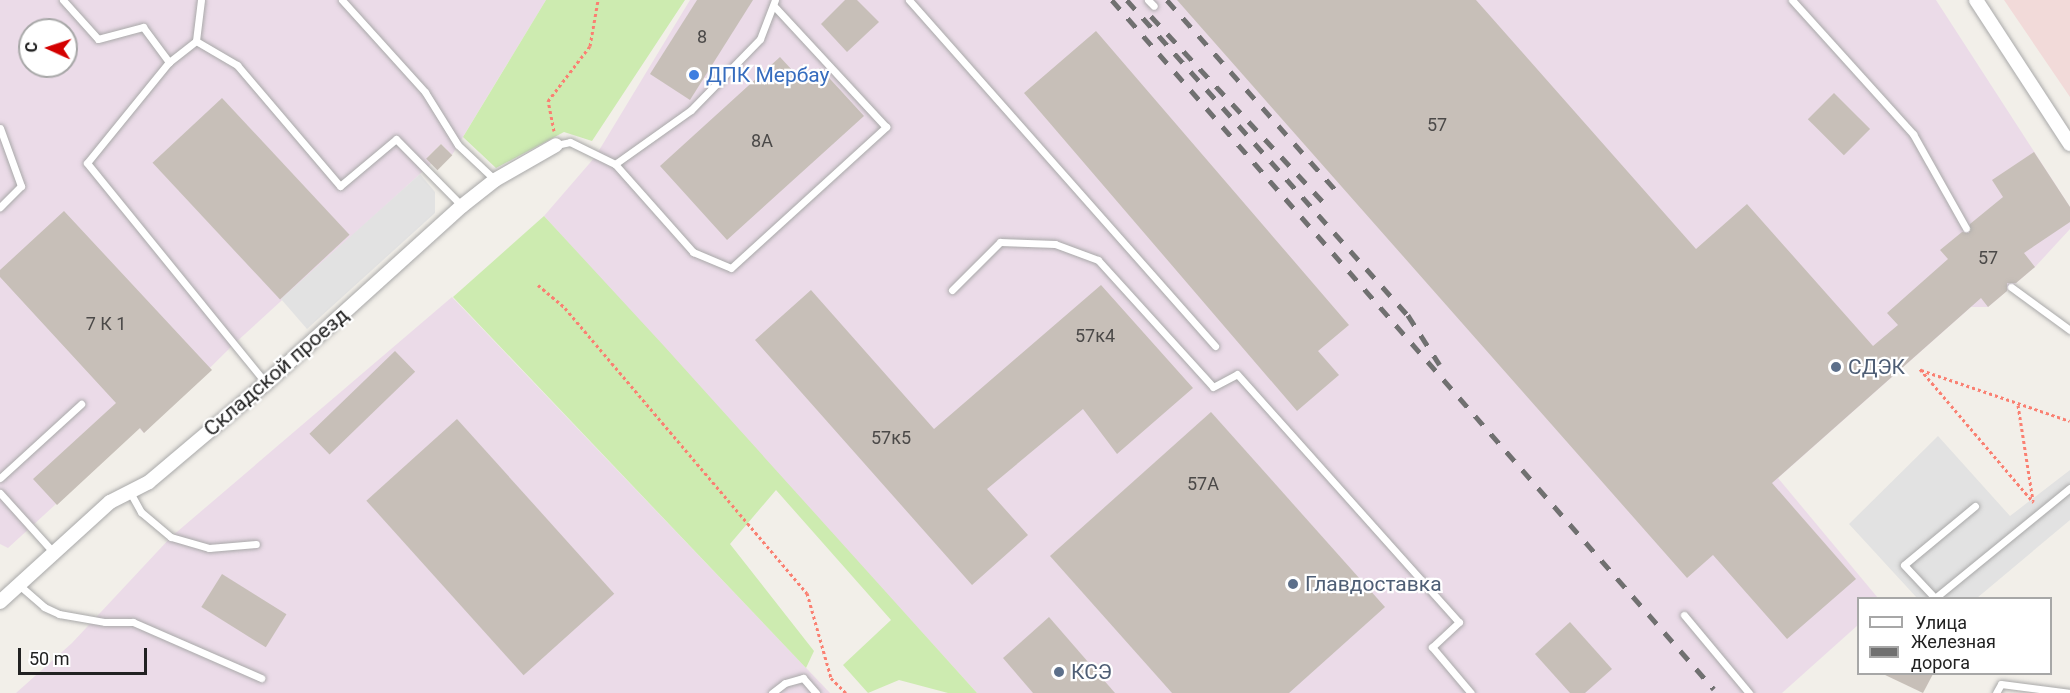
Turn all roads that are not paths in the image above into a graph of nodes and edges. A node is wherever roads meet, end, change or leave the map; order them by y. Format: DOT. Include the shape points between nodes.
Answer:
graph roads {
  1 [pos="63,0"];
  2 [pos="201,0"];
  3 [pos="342,0"];
  4 [pos="909,0"];
  5 [pos="1792,0"];
  6 [pos="1976,0"];
  7 [pos="775,3"];
  8 [pos="196,41"];
  9 [pos="168,62"];
  10 [pos="0,128"];
  11 [pos="2070,144"];
  12 [pos="556,145"];
  13 [pos="615,164"];
  14 [pos="495,180"];
  15 [pos="462,206"];
  16 [pos="0,207"];
  17 [pos="1966,228"];
  18 [pos="2011,287"];
  19 [pos="952,290"];
  20 [pos="2070,330"];
  21 [pos="1215,346"];
  22 [pos="266,383"];
  23 [pos="81,404"];
  24 [pos="0,478"];
  25 [pos="2070,488"];
  26 [pos="0,493"];
  27 [pos="130,494"];
  28 [pos="1975,506"];
  29 [pos="256,544"];
  30 [pos="54,553"];
  31 [pos="19,585"];
  32 [pos="1934,597"];
  33 [pos="1936,597"];
  34 [pos="0,602"];
  35 [pos="1684,615"];
  36 [pos="261,678"];
  37 [pos="772,693"];
  38 [pos="816,693"];
  39 [pos="1472,693"];
  40 [pos="1749,693"];
  41 [pos="1996,693"];
  42 [pos="2070,693"];
  1 -- 9 [label="lane" via="98,39 143,27"];
  2 -- 8 [label="lane"];
  3 -- 14 [label="lane" via="425,92 458,145"];
  4 -- 21 [label="lane"];
  5 -- 17 [label="lane" via="1913,134"];
  6 -- 11 [label="street"];
  7 -- 13 [label="lane" via="760,39 692,110"];
  7 -- 13 [label="lane" via="886,127 731,268 693,252"];
  8 -- 9 [label="lane"];
  8 -- 15 [label="lane" via="237,65 340,186 396,139"];
  9 -- 22 [label="lane" via="87,163"];
  10 -- 16 [label="lane" via="21,186"];
  12 -- 13 [label="lane" via="570,142"];
  12 -- 14 [label="street, Складской проезд"];
  14 -- 15 [label="street, Складской проезд"];
  15 -- 22 [label="street, Складской проезд"];
  18 -- 20 [label="lane"];
  19 -- 39 [label="lane" via="1000,242 1055,244 1098,260 1213,387 1237,374 1459,622 1432,647"];
  22 -- 27 [label="street, Складской проезд"];
  23 -- 24 [label="lane"];
  25 -- 33 [label="lane"];
  26 -- 30 [label="lane"];
  27 -- 29 [label="lane" via="141,512 171,537 209,548"];
  27 -- 30 [label="street, Складской проезд" via="110,502"];
  28 -- 32 [label="lane" via="1904,565"];
  30 -- 31 [label="street, Складской проезд"];
  31 -- 34 [label="street, Складской проезд"];
  31 -- 36 [label="lane" via="44,607 59,614 105,622 133,622"];
  35 -- 40 [label="lane"];
  37 -- 38 [label="lane" via="785,683 803,678"];
  41 -- 42 [label="lane" via="2001,684"];
}
